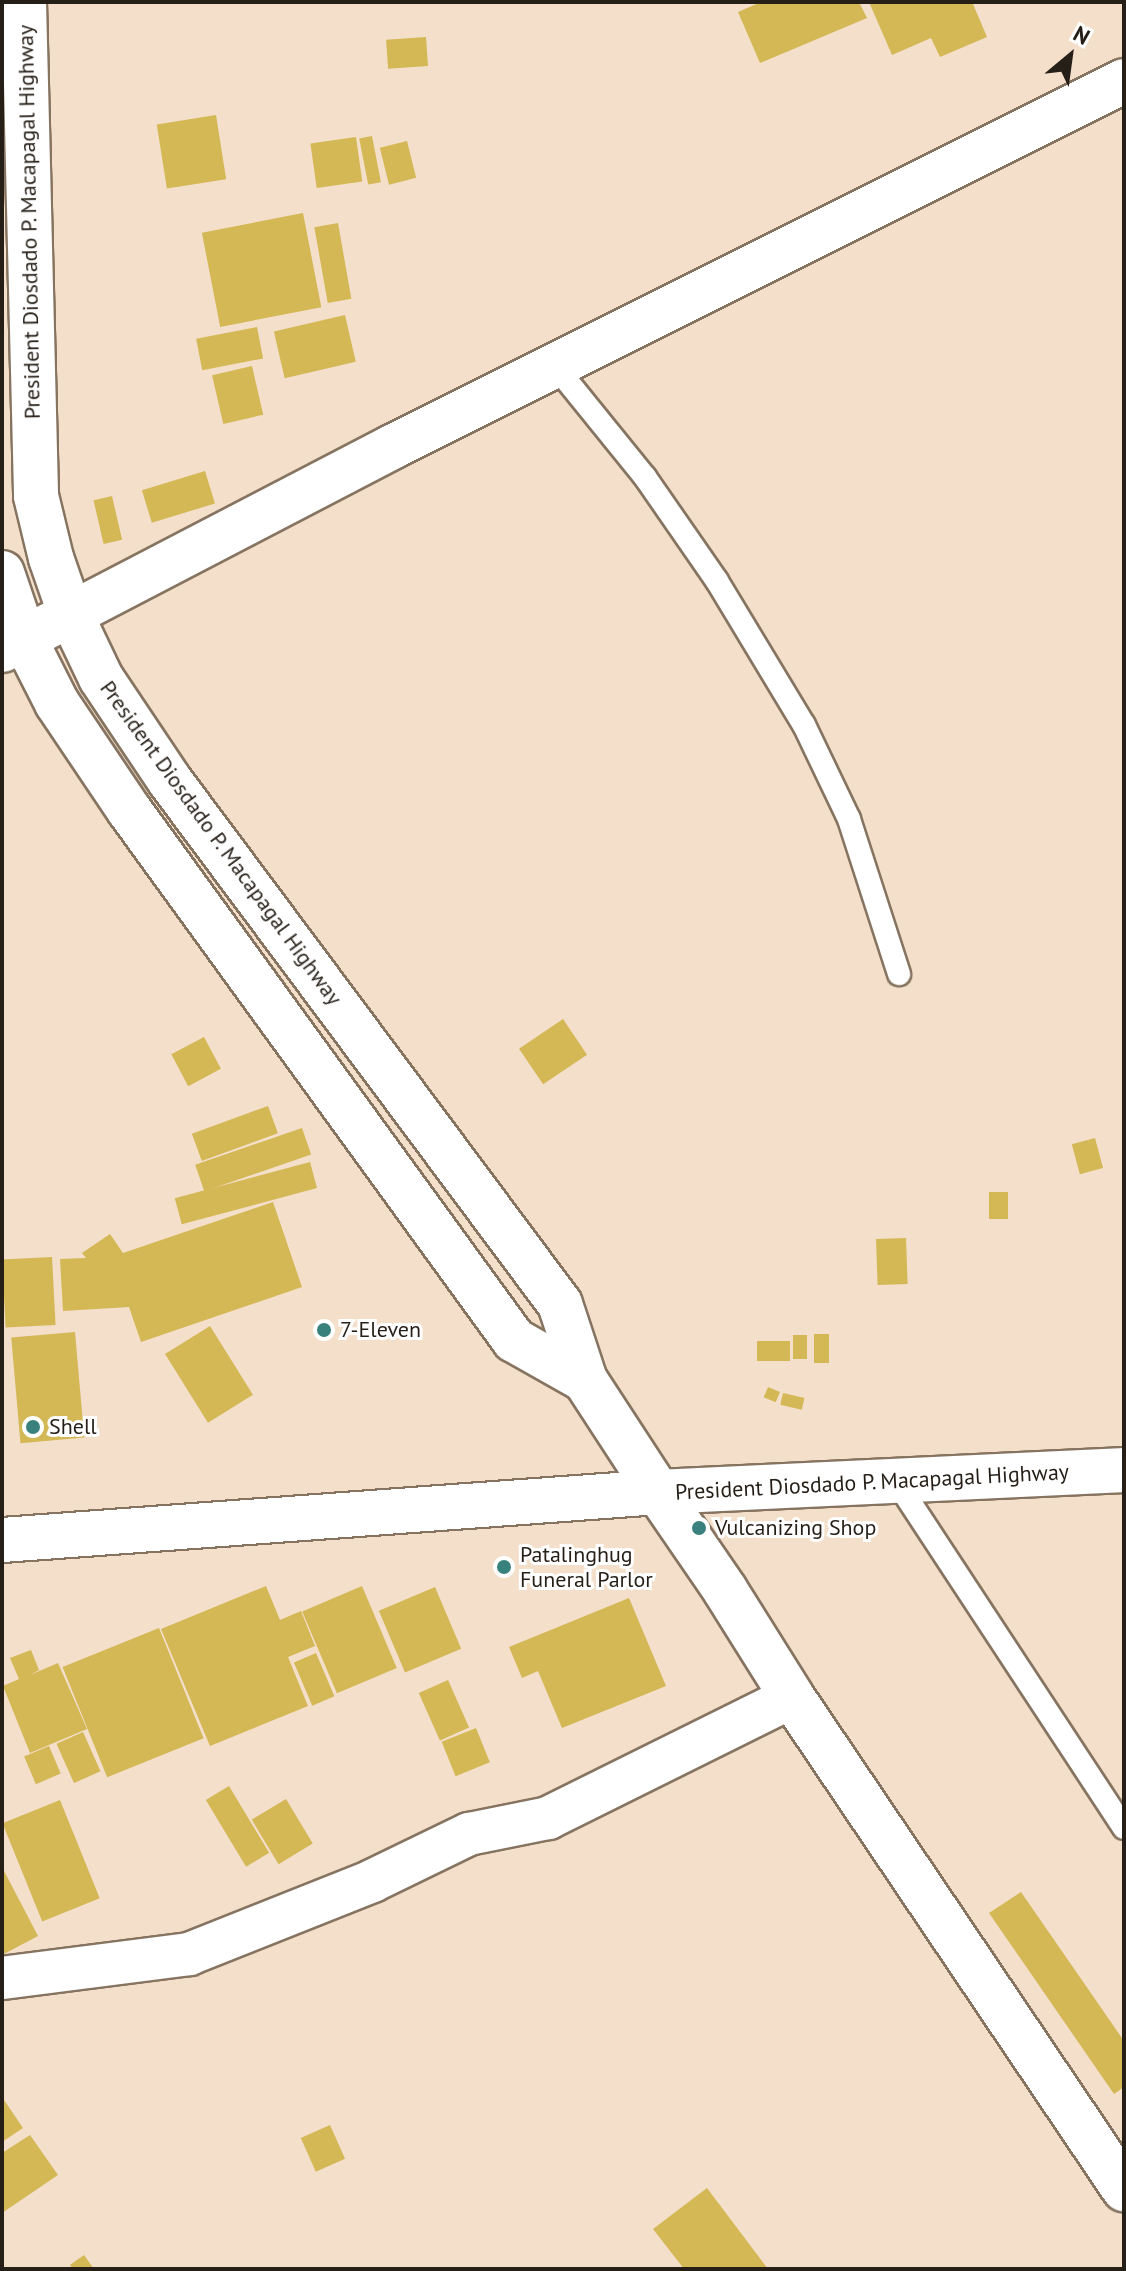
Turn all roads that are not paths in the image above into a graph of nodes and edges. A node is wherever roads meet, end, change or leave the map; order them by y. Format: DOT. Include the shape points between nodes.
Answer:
graph roads {
  1 [pos="24,2"];
  2 [pos="1124,81"];
  3 [pos="16,226"];
  4 [pos="555,366"];
  5 [pos="2,573"];
  6 [pos="70,613"];
  7 [pos="13,644"];
  8 [pos="899,974"];
  9 [pos="585,1380"];
  10 [pos="1124,1470"];
  11 [pos="896,1481"];
  12 [pos="658,1492"];
  13 [pos="2,1540"];
  14 [pos="792,1697"];
  15 [pos="1124,1828"];
  16 [pos="2,1978"];
  17 [pos="1124,2189"];
  1 -- 3 [label="main road, President Diosdado P. Macapagal Highway"];
  2 -- 4 [label="main road"];
  3 -- 6 [label="main road, President Diosdado P. Macapagal Highway" via="36,496"];
  4 -- 6 [label="main road"];
  4 -- 8 [label="lane" via="645,477 717,581 804,725 849,819"];
  5 -- 7 [label="main road, President Diosdado P. Macapagal Highway"];
  6 -- 7 [label="main road"];
  6 -- 9 [label="main road, President Diosdado P. Macapagal Highway" via="101,678 170,781 560,1304"];
  7 -- 9 [label="main road, President Diosdado P. Macapagal Highway" via="514,1340"];
  9 -- 12 [label="main road, President Diosdado P. Macapagal Highway"];
  10 -- 11 [label="main road, President Diosdado P. Macapagal Highway"];
  11 -- 12 [label="main road, President Diosdado P. Macapagal Highway"];
  11 -- 15 [label="lane"];
  12 -- 13 [label="main road"];
  12 -- 14 [label="main road"];
  14 -- 16 [label="street" via="548,1818 469,1834 372,1881 189,1954"];
  14 -- 17 [label="main road"];
}
